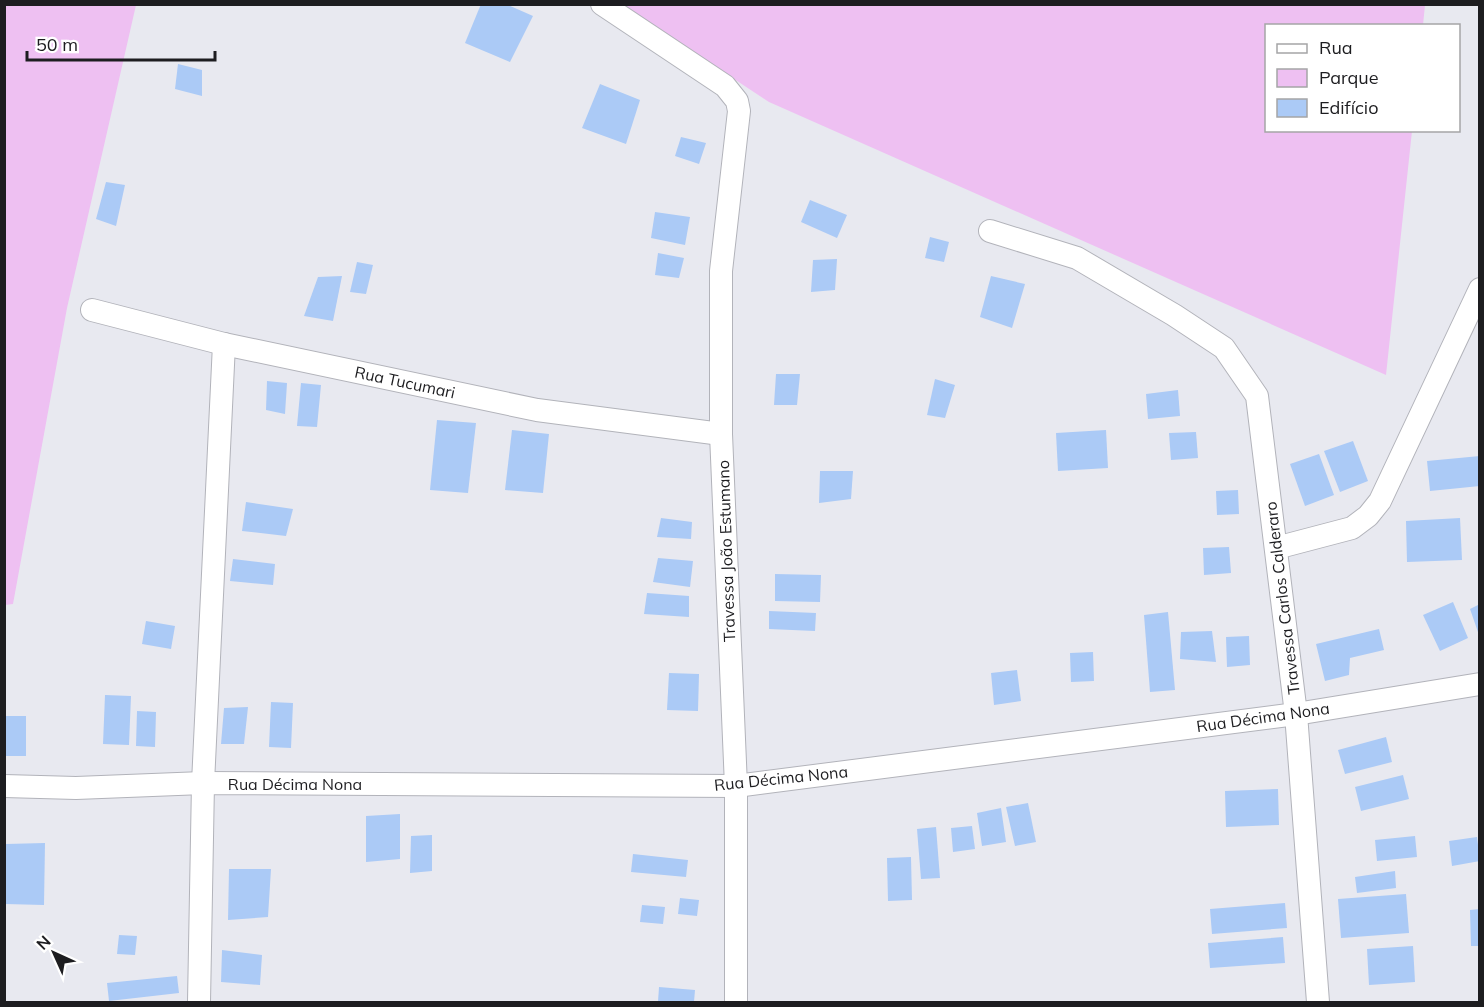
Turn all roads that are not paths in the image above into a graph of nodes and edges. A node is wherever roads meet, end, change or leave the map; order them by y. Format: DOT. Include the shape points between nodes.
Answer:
graph roads {
  1 [pos="602,4"];
  2 [pos="990,231"];
  3 [pos="1479,289"];
  4 [pos="92,310"];
  5 [pos="224,344"];
  6 [pos="721,434"];
  7 [pos="1276,548"];
  8 [pos="1479,684"];
  9 [pos="1296,714"];
  10 [pos="203,783"];
  11 [pos="4,786"];
  12 [pos="736,786"];
  13 [pos="199,1002"];
  14 [pos="736,1002"];
  15 [pos="1318,1002"];
  1 -- 6 [label="street, Travessa João Estumano" via="725,86 737,101 721,271"];
  2 -- 7 [label="street, Travessa Carlos Calderaro" via="1077,258 1224,348 1257,396"];
  3 -- 7 [label="street" via="1380,501 1352,528"];
  4 -- 5 [label="street, Rua Tucumari"];
  5 -- 6 [label="street, Rua Tucumari" via="537,410"];
  5 -- 10 [label="street"];
  6 -- 12 [label="street, Travessa João Estumano"];
  7 -- 9 [label="street, Travessa Carlos Calderaro"];
  8 -- 9 [label="street, Rua Décima Nona"];
  9 -- 12 [label="street, Rua Décima Nona"];
  9 -- 15 [label="street, Travessa Carlos Calderaro"];
  10 -- 11 [label="street, Rua Décima Nona" via="76,788"];
  10 -- 12 [label="street, Rua Décima Nona"];
  10 -- 13 [label="street"];
  12 -- 14 [label="street, Travessa João Estumano"];
}
